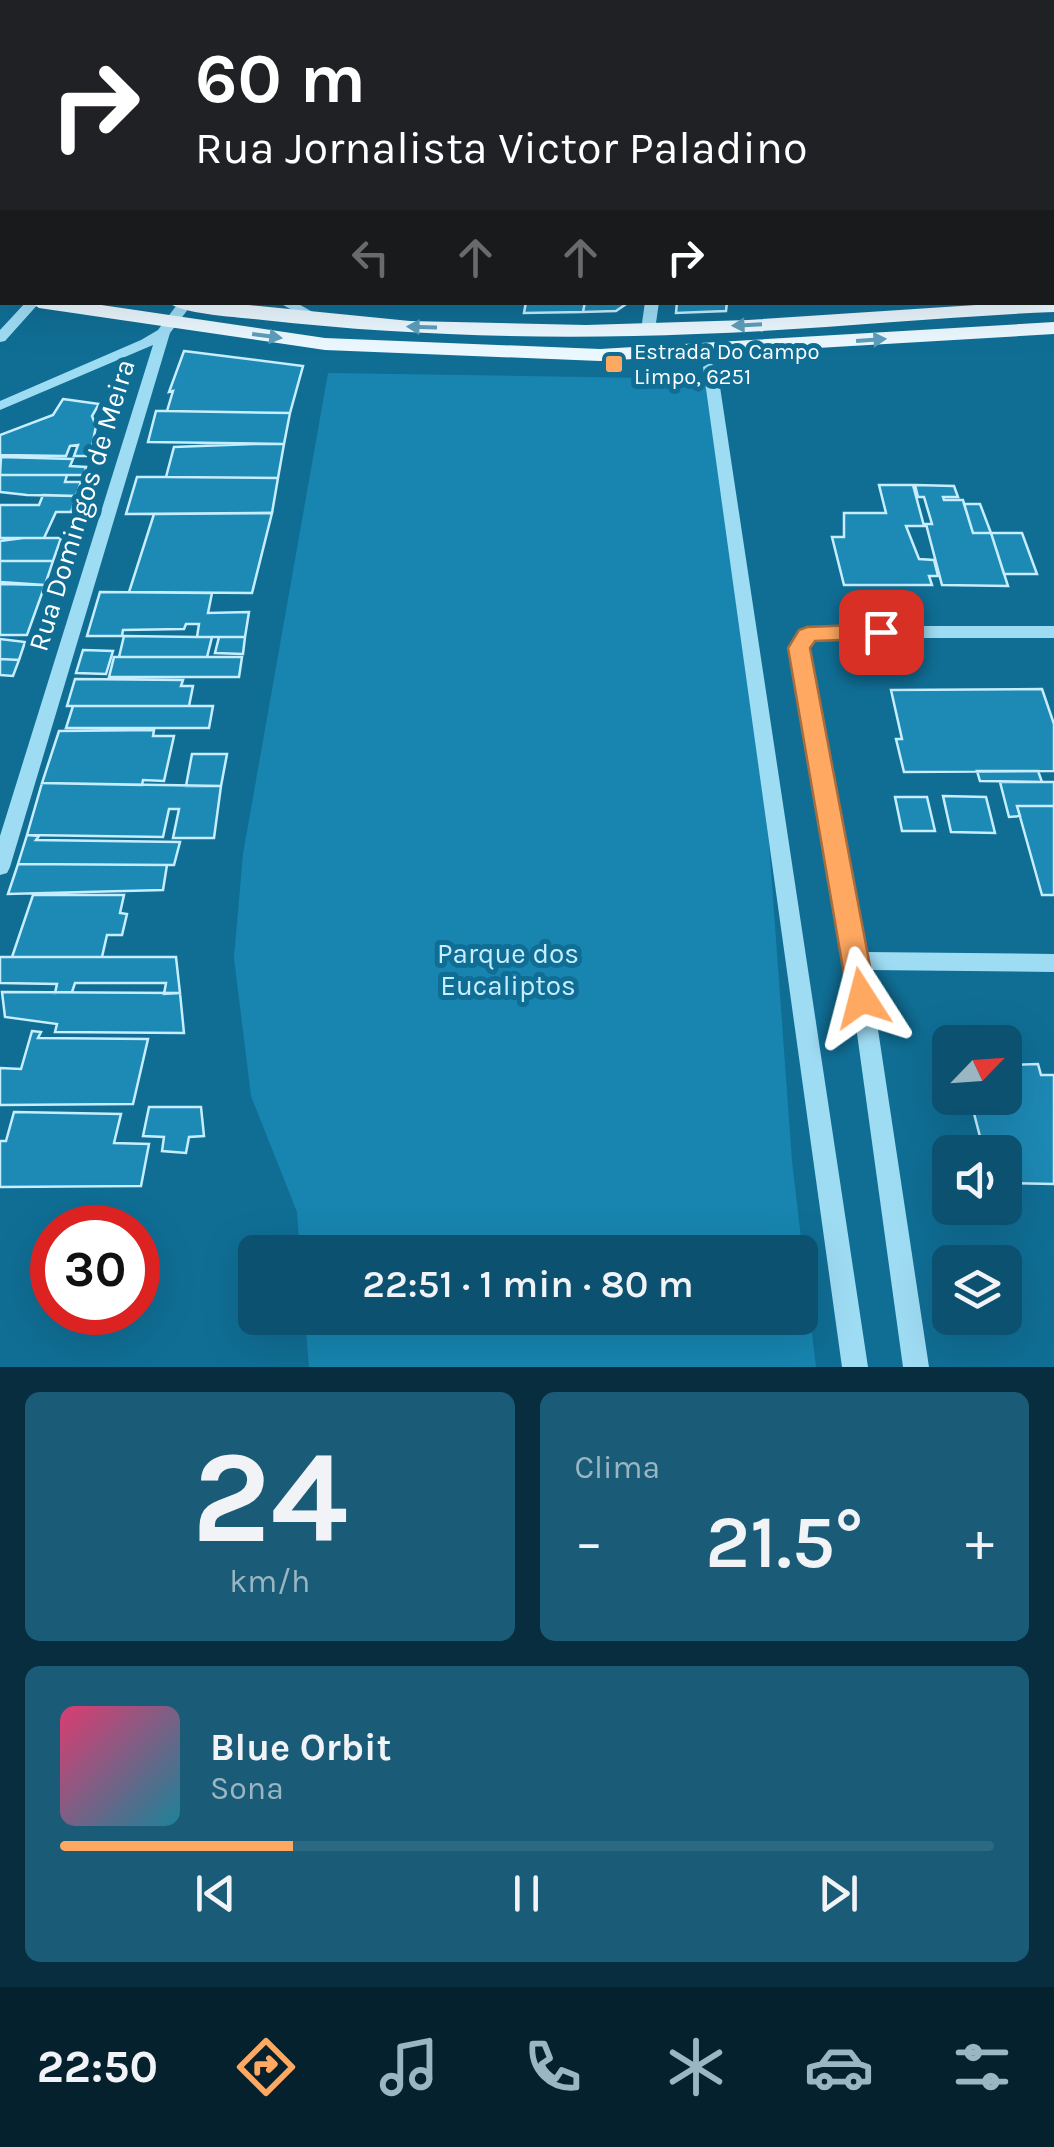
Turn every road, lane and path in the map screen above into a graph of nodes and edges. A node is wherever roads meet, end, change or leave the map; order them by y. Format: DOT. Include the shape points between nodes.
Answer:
graph roads {
  1 [pos="34,305"];
  2 [pos="60,305"];
  3 [pos="194,305"];
  4 [pos="290,305"];
  5 [pos="652,305"];
  6 [pos="1054,306"];
  7 [pos="170,319"];
  8 [pos="318,319"];
  9 [pos="1054,328"];
  10 [pos="648,330"];
  11 [pos="0,338"];
  12 [pos="710,367"];
  13 [pos="0,406"];
  14 [pos="1054,632"];
  15 [pos="0,867"];
  16 [pos="857,961"];
  17 [pos="1054,963"];
  18 [pos="855,1367"];
  19 [pos="916,1367"];
  1 -- 11 [label="street"];
  2 -- 7 [label="main road"];
  3 -- 8 [label="main road"];
  4 -- 8 [label="street"];
  5 -- 10 [label="street"];
  6 -- 10 [label="main road, one-way"];
  7 -- 9 [label="main road, one-way" via="325,344 600,355"];
  7 -- 13 [label="street"];
  7 -- 15 [label="street, Rua Domingos de Meira"];
  10 -- 8 [label="main road, one-way"];
  12 -- 18 [label="street"];
  14 -- 16 [label="street" via="807,635 799,648"];
  16 -- 17 [label="street"];
  16 -- 19 [label="street"];
}
